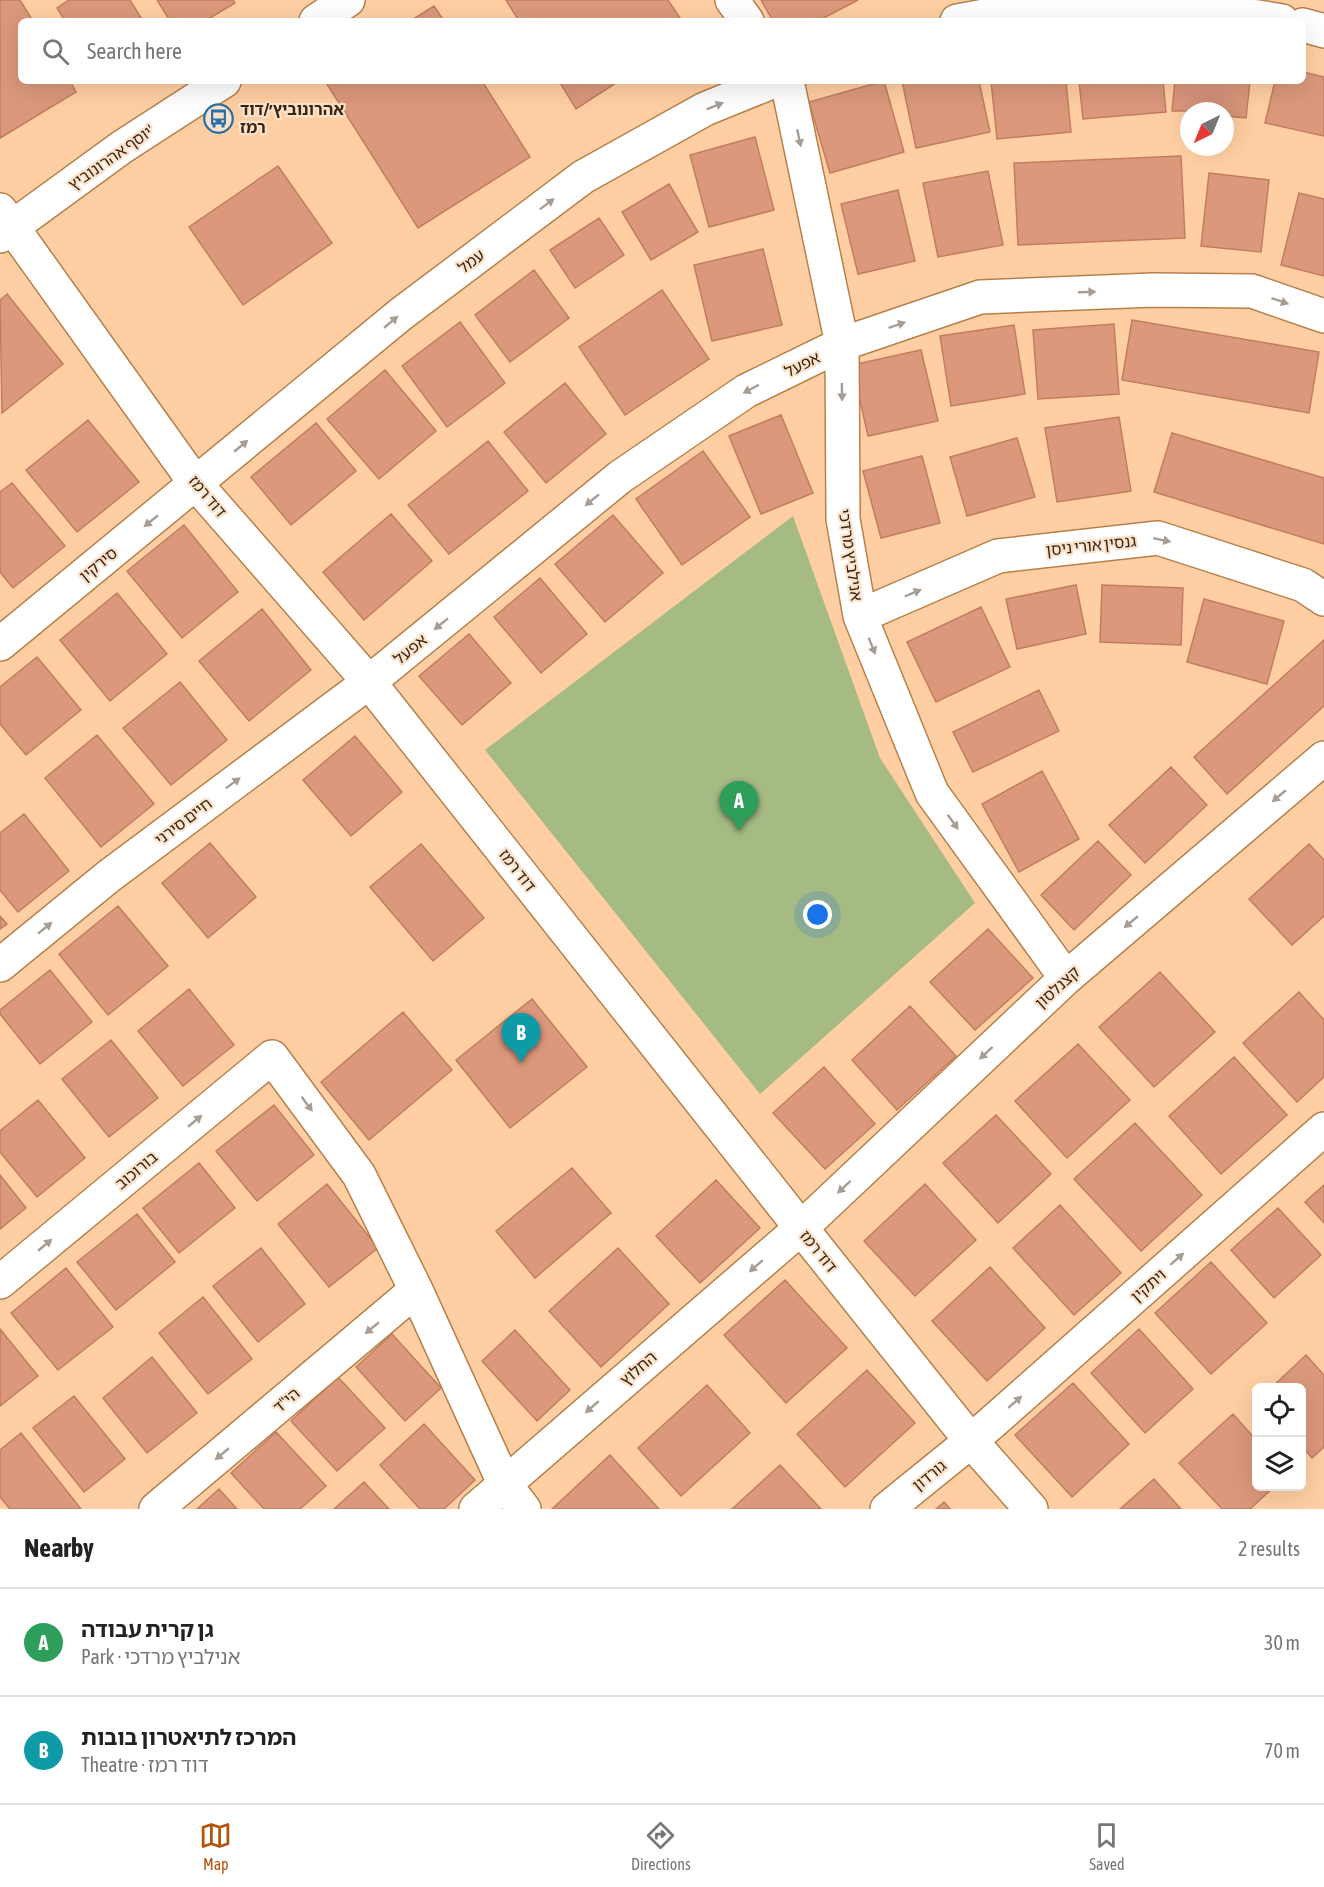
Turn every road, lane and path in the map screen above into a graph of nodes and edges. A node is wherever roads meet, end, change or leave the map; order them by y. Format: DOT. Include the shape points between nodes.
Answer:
graph roads {
  1 [pos="348,0"];
  2 [pos="732,0"];
  3 [pos="321,18"];
  4 [pos="745,18"];
  5 [pos="974,18"];
  6 [pos="1264,18"];
  7 [pos="1306,26"];
  8 [pos="1324,31"];
  9 [pos="219,84"];
  10 [pos="767,84"];
  11 [pos="788,84"];
  12 [pos="4,225"];
  13 [pos="1324,316"];
  14 [pos="842,344"];
  15 [pos="196,484"];
  16 [pos="1324,599"];
  17 [pos="860,616"];
  18 [pos="0,644"];
  19 [pos="369,682"];
  20 [pos="1324,758"];
  21 [pos="0,965"];
  22 [pos="1066,978"];
  23 [pos="1324,1129"];
  24 [pos="801,1228"];
  25 [pos="0,1282"];
  26 [pos="416,1290"];
  27 [pos="971,1440"];
  28 [pos="504,1483"];
  29 [pos="156,1509"];
  30 [pos="476,1509"];
  31 [pos="524,1509"];
  32 [pos="887,1509"];
  33 [pos="1031,1509"];
  1 -- 3 [label="street"];
  2 -- 4 [label="street"];
  5 -- 6 [label="street" via="1024,9 1167,2"];
  7 -- 8 [label="street"];
  9 -- 12 [label="street, יוסף אהרונוביץ'"];
  15 -- 10 [label="street, עמל, one-way" via="401,314 583,177 705,110"];
  11 -- 14 [label="street, אנילביץ מרדכי, one-way"];
  12 -- 15 [label="street, דוד רמז"];
  14 -- 13 [label="street, אפעל, one-way" via="980,297 1153,290 1252,291"];
  14 -- 17 [label="street, אנילביץ מרדכי, one-way" via="843,519"];
  14 -- 19 [label="street, אפעל, one-way" via="746,391 620,477"];
  15 -- 18 [label="street, סירקין, one-way"];
  15 -- 19 [label="street, דוד רמז"];
  17 -- 16 [label="street, גנסין אורי ניסן, one-way" via="998,556 1158,538 1303,585"];
  17 -- 22 [label="street, אנילביץ מרדכי, one-way" via="932,793"];
  21 -- 19 [label="street, חיים סירני, one-way" via="109,876"];
  19 -- 24 [label="street, דוד רמז"];
  20 -- 22 [label="street, קצנלסון, one-way"];
  22 -- 24 [label="street, קצנלסון, one-way"];
  27 -- 23 [label="street, ויתקין, one-way"];
  24 -- 27 [label="street, דוד רמז"];
  24 -- 28 [label="street, החלוץ, one-way"];
  25 -- 26 [label="street, בורוכוב, one-way" via="272,1057 359,1175"];
  26 -- 28 [label="street"];
  26 -- 29 [label="street, הי\"ד, one-way"];
  27 -- 32 [label="street, גורדון"];
  27 -- 33 [label="street, דוד רמז"];
  28 -- 30 [label="street, החלוץ"];
  28 -- 31 [label="street"];
}
